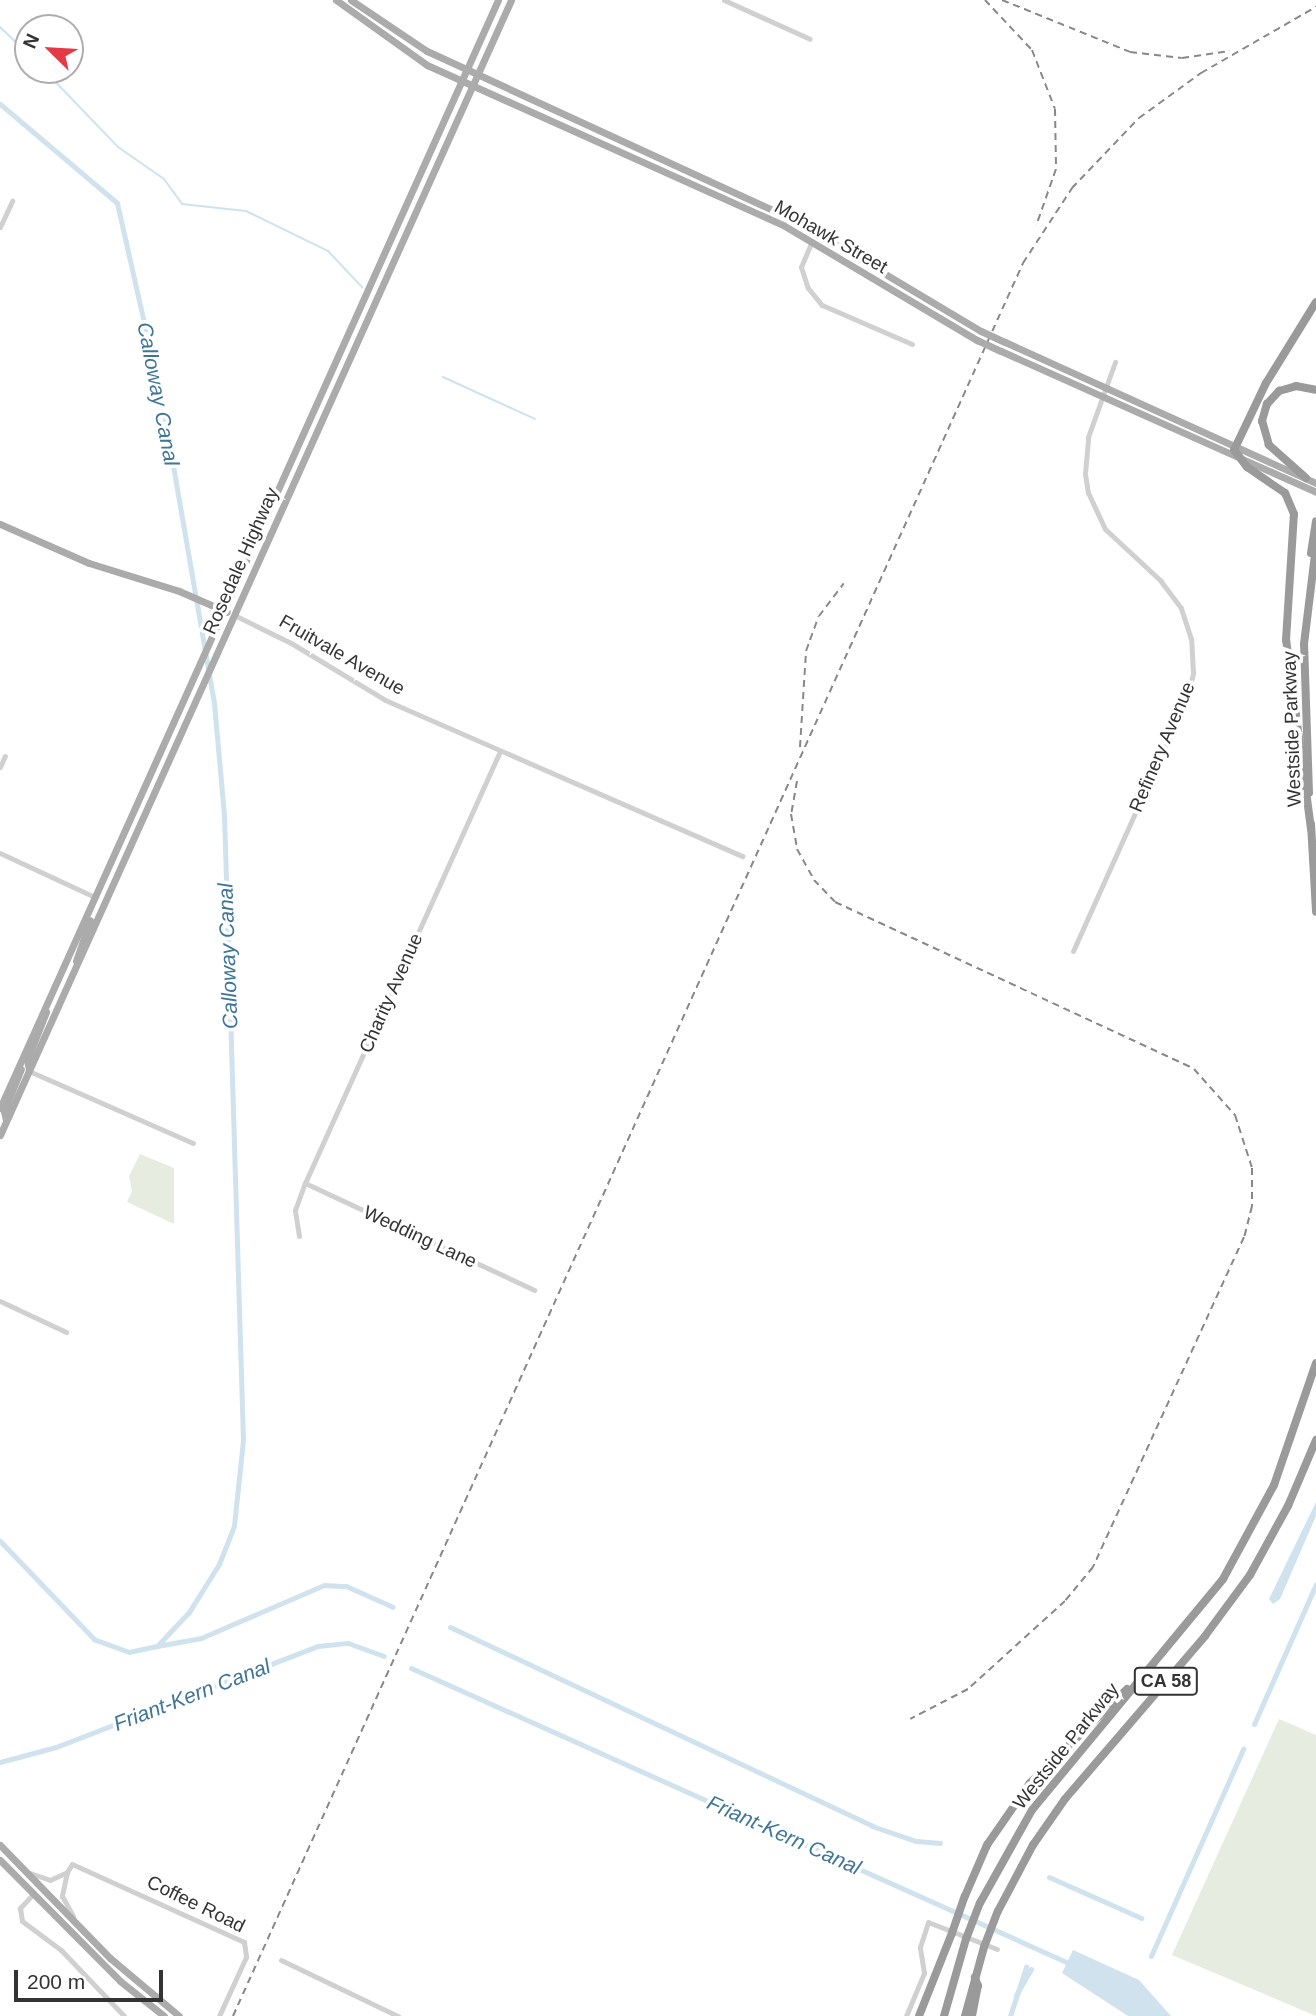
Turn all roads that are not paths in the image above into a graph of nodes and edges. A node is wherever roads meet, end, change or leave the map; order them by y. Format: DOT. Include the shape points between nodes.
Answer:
graph roads {
  1 [pos="336,0"];
  2 [pos="351,0"];
  3 [pos="498,0"];
  4 [pos="511,0"];
  5 [pos="724,0"];
  6 [pos="810,39"];
  7 [pos="467,68"];
  8 [pos="478,73"];
  9 [pos="461,80"];
  10 [pos="473,85"];
  11 [pos="646,163"];
  12 [pos="688,170"];
  13 [pos="12,201"];
  14 [pos="0,227"];
  15 [pos="812,241"];
  16 [pos="1316,302"];
  17 [pos="912,344"];
  18 [pos="1115,362"];
  19 [pos="1107,386"];
  20 [pos="1316,390"];
  21 [pos="1103,398"];
  22 [pos="1235,445"];
  23 [pos="1236,456"];
  24 [pos="1313,485"];
  25 [pos="1316,521"];
  26 [pos="0,524"];
  27 [pos="1316,546"];
  28 [pos="1307,608"];
  29 [pos="224,610"];
  30 [pos="234,615"];
  31 [pos="499,752"];
  32 [pos="5,756"];
  33 [pos="0,767"];
  34 [pos="127,827"];
  35 [pos="1311,828"];
  36 [pos="0,853"];
  37 [pos="742,856"];
  38 [pos="107,896"];
  39 [pos="96,897"];
  40 [pos="1316,912"];
  41 [pos="1073,951"];
  42 [pos="75,968"];
  43 [pos="46,1006"];
  44 [pos="21,1061"];
  45 [pos="29,1070"];
  46 [pos="0,1108"];
  47 [pos="6,1121"];
  48 [pos="0,1135"];
  49 [pos="193,1143"];
  50 [pos="305,1183"];
  51 [pos="299,1236"];
  52 [pos="534,1290"];
  53 [pos="0,1301"];
  54 [pos="66,1332"];
  55 [pos="1316,1363"];
  56 [pos="1316,1440"];
  57 [pos="1158,1661"];
  58 [pos="0,1845"];
  59 [pos="0,1860"];
  60 [pos="67,1872"];
  61 [pos="30,1873"];
  62 [pos="34,1892"];
  63 [pos="74,1919"];
  64 [pos="997,1949"];
  65 [pos="281,1960"];
  66 [pos="974,1977"];
  67 [pos="124,2016"];
  68 [pos="164,2016"];
  69 [pos="179,2016"];
  70 [pos="219,2016"];
  71 [pos="398,2016"];
  72 [pos="906,2016"];
  73 [pos="919,2016"];
  74 [pos="944,2016"];
  75 [pos="965,2016"];
  76 [pos="972,2016"];
  1 -- 9 [label="main road, Mohawk Street" via="398,48"];
  2 -- 7 [label="main road, Mohawk Street" via="415,45"];
  3 -- 7 [label="main road, Rosedale Highway"];
  4 -- 8 [label="main road, Rosedale Highway"];
  5 -- 6 [label="street"];
  7 -- 8 [label="main road, Mohawk Street"];
  7 -- 9 [label="main road, Rosedale Highway"];
  8 -- 10 [label="main road, Rosedale Highway"];
  8 -- 12 [label="main road, Mohawk Street"];
  9 -- 10 [label="main road, Mohawk Street"];
  9 -- 29 [label="main road, Rosedale Highway"];
  10 -- 11 [label="main road, Mohawk Street"];
  10 -- 30 [label="main road, Rosedale Highway"];
  11 -- 12 [label="main road" via="649,157"];
  11 -- 15 [label="main road, Mohawk Street"];
  12 -- 19 [label="main road, Mohawk Street, bridge" via="793,219 981,331"];
  13 -- 14 [label="street"];
  15 -- 17 [label="street" via="801,267 808,288 822,305"];
  15 -- 21 [label="main road, Mohawk Street, bridge" via="977,340"];
  16 -- 22 [label="highway" via="1270,376"];
  18 -- 19 [label="street, Refinery Avenue"];
  19 -- 21 [label="street, Refinery Avenue"];
  19 -- 22 [label="main road, Mohawk Street"];
  20 -- 24 [label="highway" via="1296,386 1279,391 1267,404 1262,421 1269,445"];
  21 -- 23 [label="main road, Mohawk Street"];
  21 -- 41 [label="street, Refinery Avenue" via="1085,456 1088,492 1105,529 1161,582 1181,608 1191,639 1193,673 1186,701"];
  22 -- 23 [label="highway"];
  22 -- 24 [label="main road, Mohawk Street"];
  23 -- 24 [label="main road, Mohawk Street"];
  23 -- 35 [label="highway" via="1282,490 1294,514 1286,640"];
  25 -- 28 [label="highway"];
  26 -- 29 [label="main road, Fruitvale Avenue" via="89,563"];
  27 -- 28 [label="highway, Westside Parkway"];
  28 -- 35 [label="highway, Westside Parkway" via="1304,692"];
  29 -- 30 [label="main road, Fruitvale Avenue"];
  29 -- 34 [label="main road, Rosedale Highway"];
  30 -- 31 [label="street, Fruitvale Avenue" via="291,643 385,700"];
  30 -- 38 [label="main road, Rosedale Highway"];
  31 -- 37 [label="street, Fruitvale Avenue"];
  31 -- 50 [label="street, Charity Avenue"];
  32 -- 33 [label="street"];
  34 -- 38 [label="main road" via="128,837 104,890"];
  34 -- 39 [label="main road, Rosedale Highway"];
  35 -- 40 [label="highway, Westside Parkway"];
  36 -- 39 [label="street"];
  38 -- 42 [label="main road, Rosedale Highway"];
  39 -- 42 [label="main road"];
  39 -- 43 [label="main road, Rosedale Highway"];
  42 -- 45 [label="main road, Rosedale Highway"];
  43 -- 44 [label="main road, Rosedale Highway"];
  43 -- 45 [label="main road" via="46,1019 27,1060"];
  44 -- 46 [label="main road, Rosedale Highway"];
  44 -- 47 [label="main road" via="4,1111"];
  45 -- 47 [label="main road, Rosedale Highway"];
  45 -- 49 [label="street"];
  47 -- 48 [label="main road, Rosedale Highway"];
  50 -- 51 [label="street, Charity Avenue" via="295,1210"];
  50 -- 52 [label="street, Wedding Lane"];
  53 -- 54 [label="street"];
  55 -- 57 [label="highway, Westside Parkway / CA 58" via="1289,1451 1259,1517 1223,1579"];
  56 -- 66 [label="highway, Westside Parkway / CA 58, bridge" via="1288,1506 1250,1575 1205,1636 1065,1799 1028,1853 998,1911"];
  57 -- 73 [label="highway, bridge" via="1030,1783 987,1845"];
  57 -- 74 [label="highway, Westside Parkway / CA 58, bridge" via="1032,1810 980,1903"];
  58 -- 61 [label="main road"];
  59 -- 62 [label="main road"];
  60 -- 61 [label="street, Coffee Road" via="50,1880"];
  60 -- 63 [label="street" via="62,1896"];
  60 -- 70 [label="street, Coffee Road" via="72,1864 244,1942 246,1957"];
  61 -- 63 [label="main road"];
  62 -- 67 [label="street" via="20,1908 22,1921 61,1950"];
  62 -- 68 [label="main road" via="120,1981"];
  63 -- 69 [label="main road" via="127,1975"];
  64 -- 72 [label="street" via="929,1922 920,1947 924,1973"];
  65 -- 71 [label="street"];
  66 -- 75 [label="highway, Westside Parkway"];
  66 -- 76 [label="highway" via="978,1986"];
}
